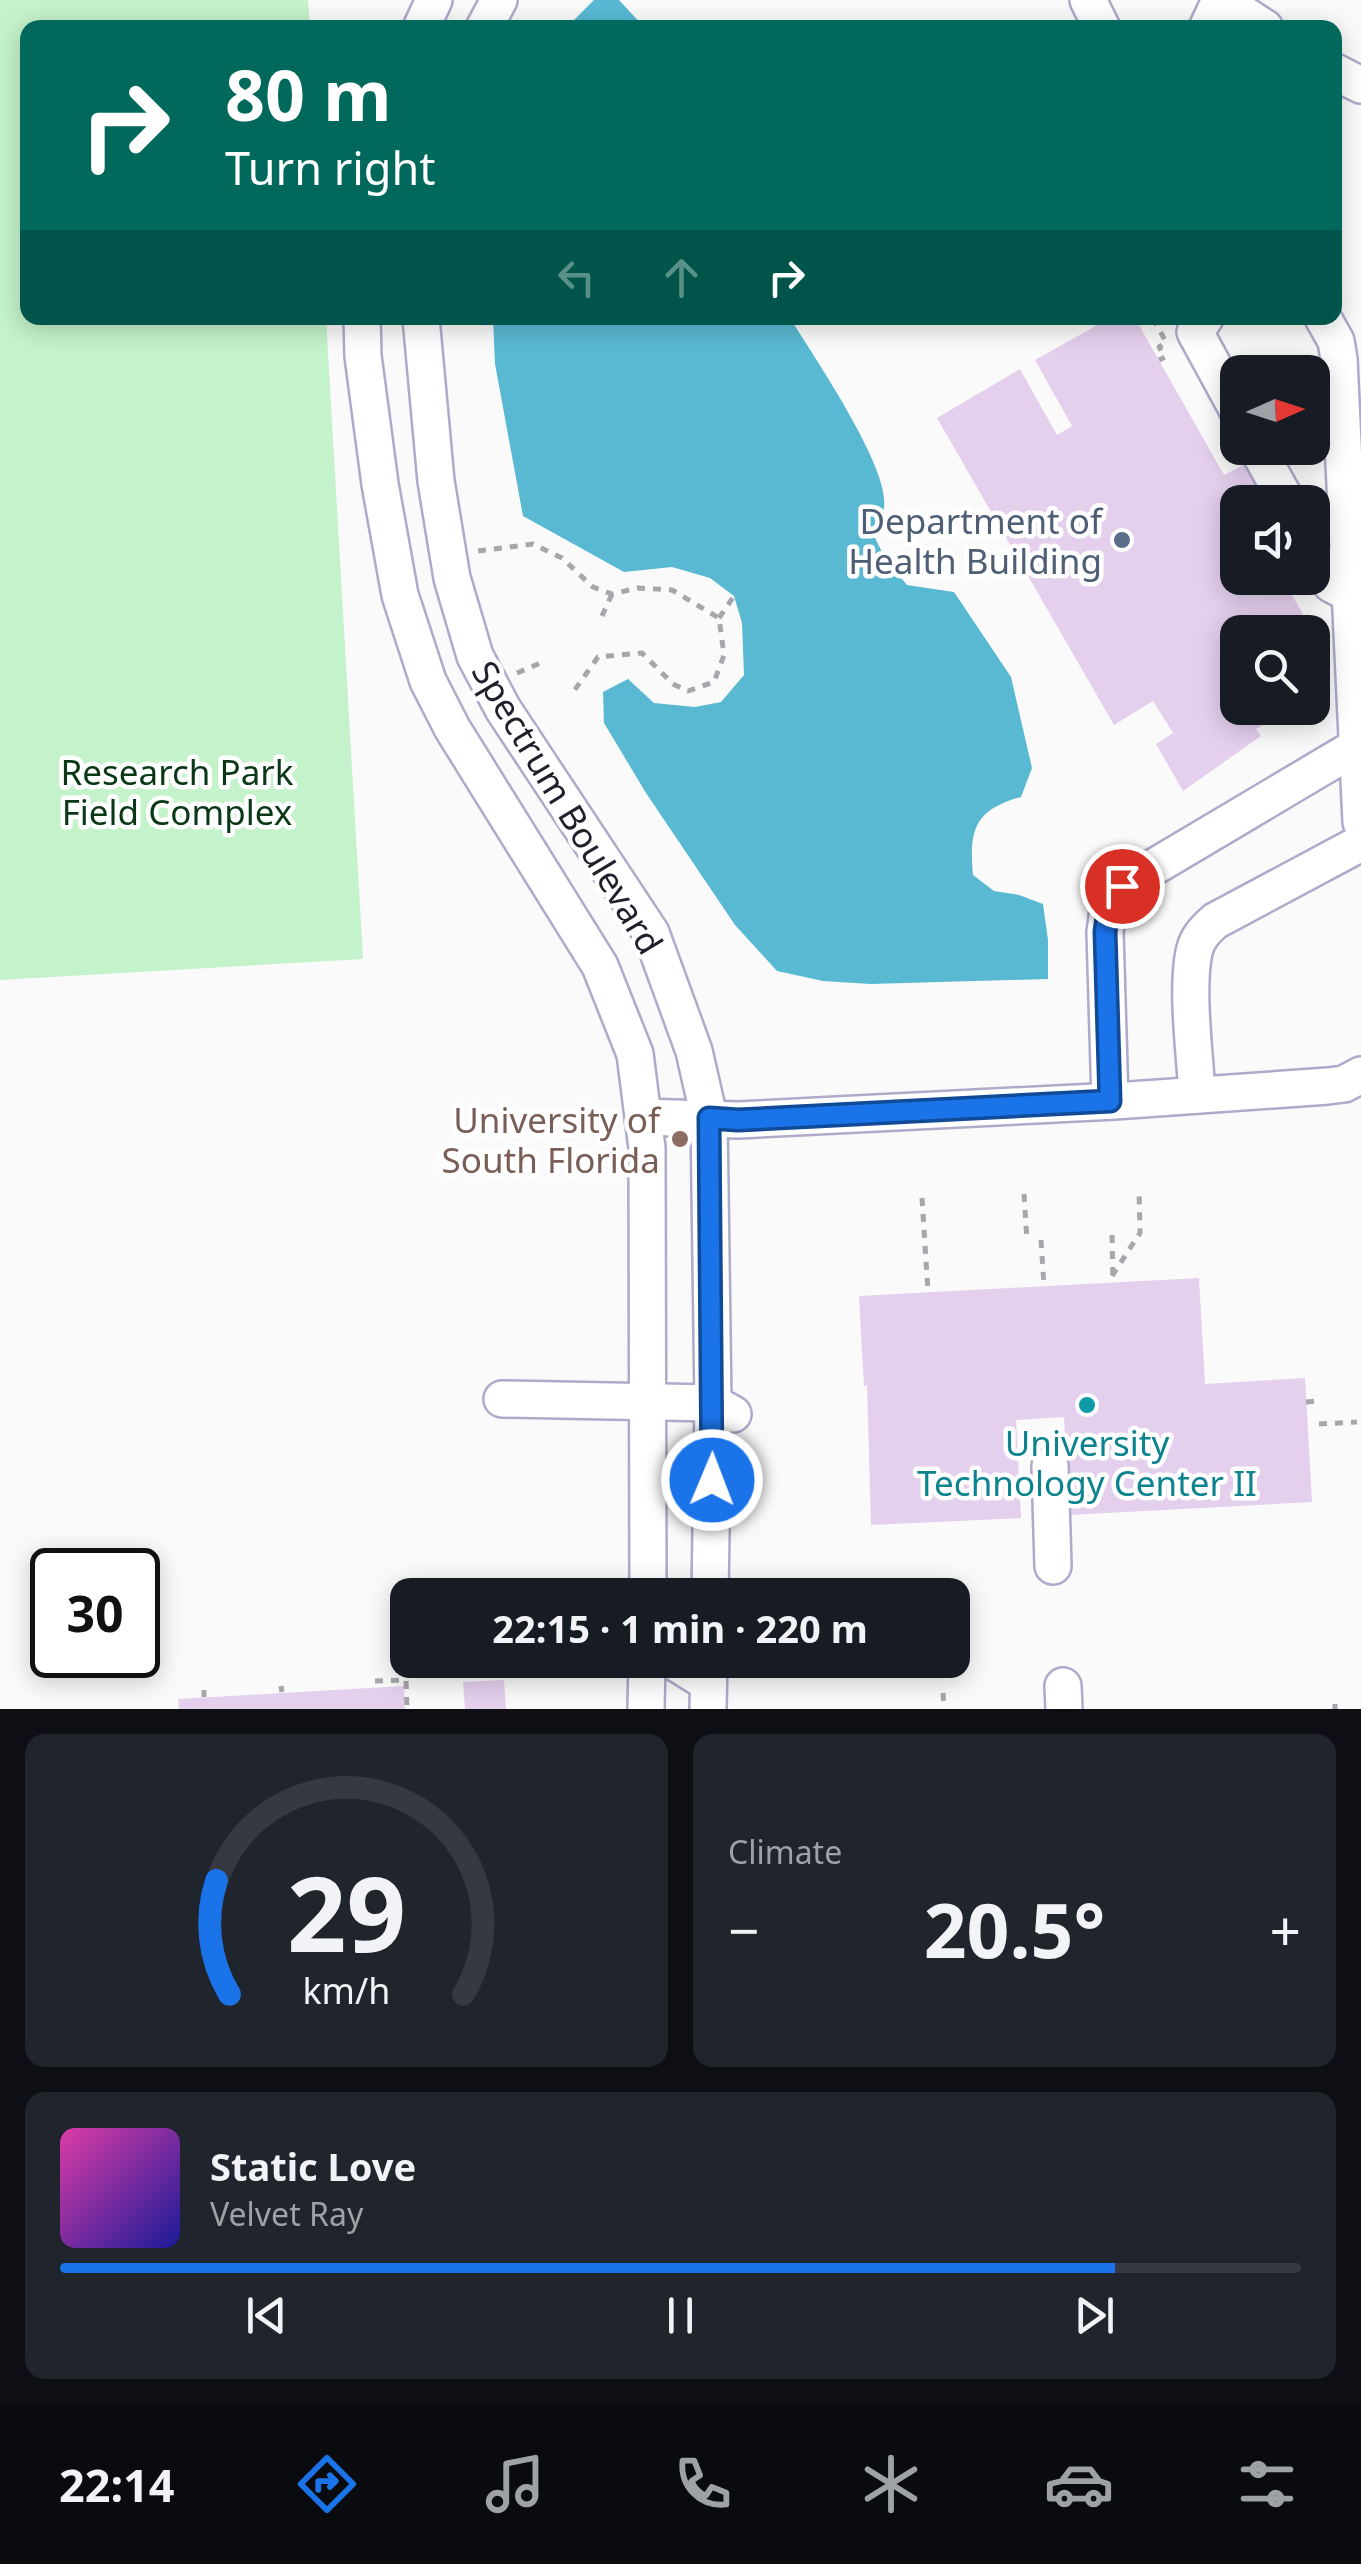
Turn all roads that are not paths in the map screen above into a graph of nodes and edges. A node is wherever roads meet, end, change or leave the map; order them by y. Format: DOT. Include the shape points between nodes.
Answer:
graph roads {
  1 [pos="1221,0"];
  2 [pos="1252,20"];
  3 [pos="362,325"];
  4 [pos="1200,325"];
  5 [pos="1327,325"];
  6 [pos="421,332"];
  7 [pos="363,356"];
  8 [pos="1220,379"];
  9 [pos="1330,582"];
  10 [pos="1340,602"];
  11 [pos="1356,747"];
  12 [pos="1361,822"];
  13 [pos="1361,843"];
  14 [pos="1361,1075"];
  15 [pos="1198,1095"];
  16 [pos="1110,1101"];
  17 [pos="643,1117"];
  18 [pos="709,1118"];
  19 [pos="502,1399"];
  20 [pos="648,1403"];
  21 [pos="724,1409"];
  22 [pos="1050,1466"];
  23 [pos="1053,1566"];
  24 [pos="648,1578"];
  25 [pos="711,1578"];
  26 [pos="647,1678"];
  27 [pos="646,1709"];
  1 -- 2 [label="street"];
  3 -- 7 [label="street, Spectrum Boulevard"];
  4 -- 8 [label="street" via="1195,332"];
  5 -- 10 [label="street" via="1340,359"];
  6 -- 7 [label="street"];
  6 -- 18 [label="street, Spectrum Boulevard" via="452,578 475,656 650,932 685,1020"];
  7 -- 17 [label="street, Spectrum Boulevard" via="400,596 428,681 600,966 635,1054"];
  9 -- 10 [label="street"];
  10 -- 11 [label="street"];
  11 -- 12 [label="street"];
  11 -- 16 [label="street" via="1122,886 1113,898 1105,932"];
  13 -- 15 [label="street" via="1201,933 1192,976"];
  14 -- 15 [label="street" via="1328,1086"];
  15 -- 16 [label="street"];
  16 -- 18 [label="street" via="1037,1090 835,1100 738,1120"];
  17 -- 18 [label="street"];
  17 -- 20 [label="street, Spectrum Boulevard"];
  18 -- 21 [label="street, Spectrum Boulevard"];
  19 -- 20 [label="street"];
  20 -- 21 [label="street"];
  20 -- 24 [label="street, Spectrum Boulevard"];
  21 -- 25 [label="street, Spectrum Boulevard"];
  22 -- 23 [label="street"];
  26 -- 27 [label="street"];
}
